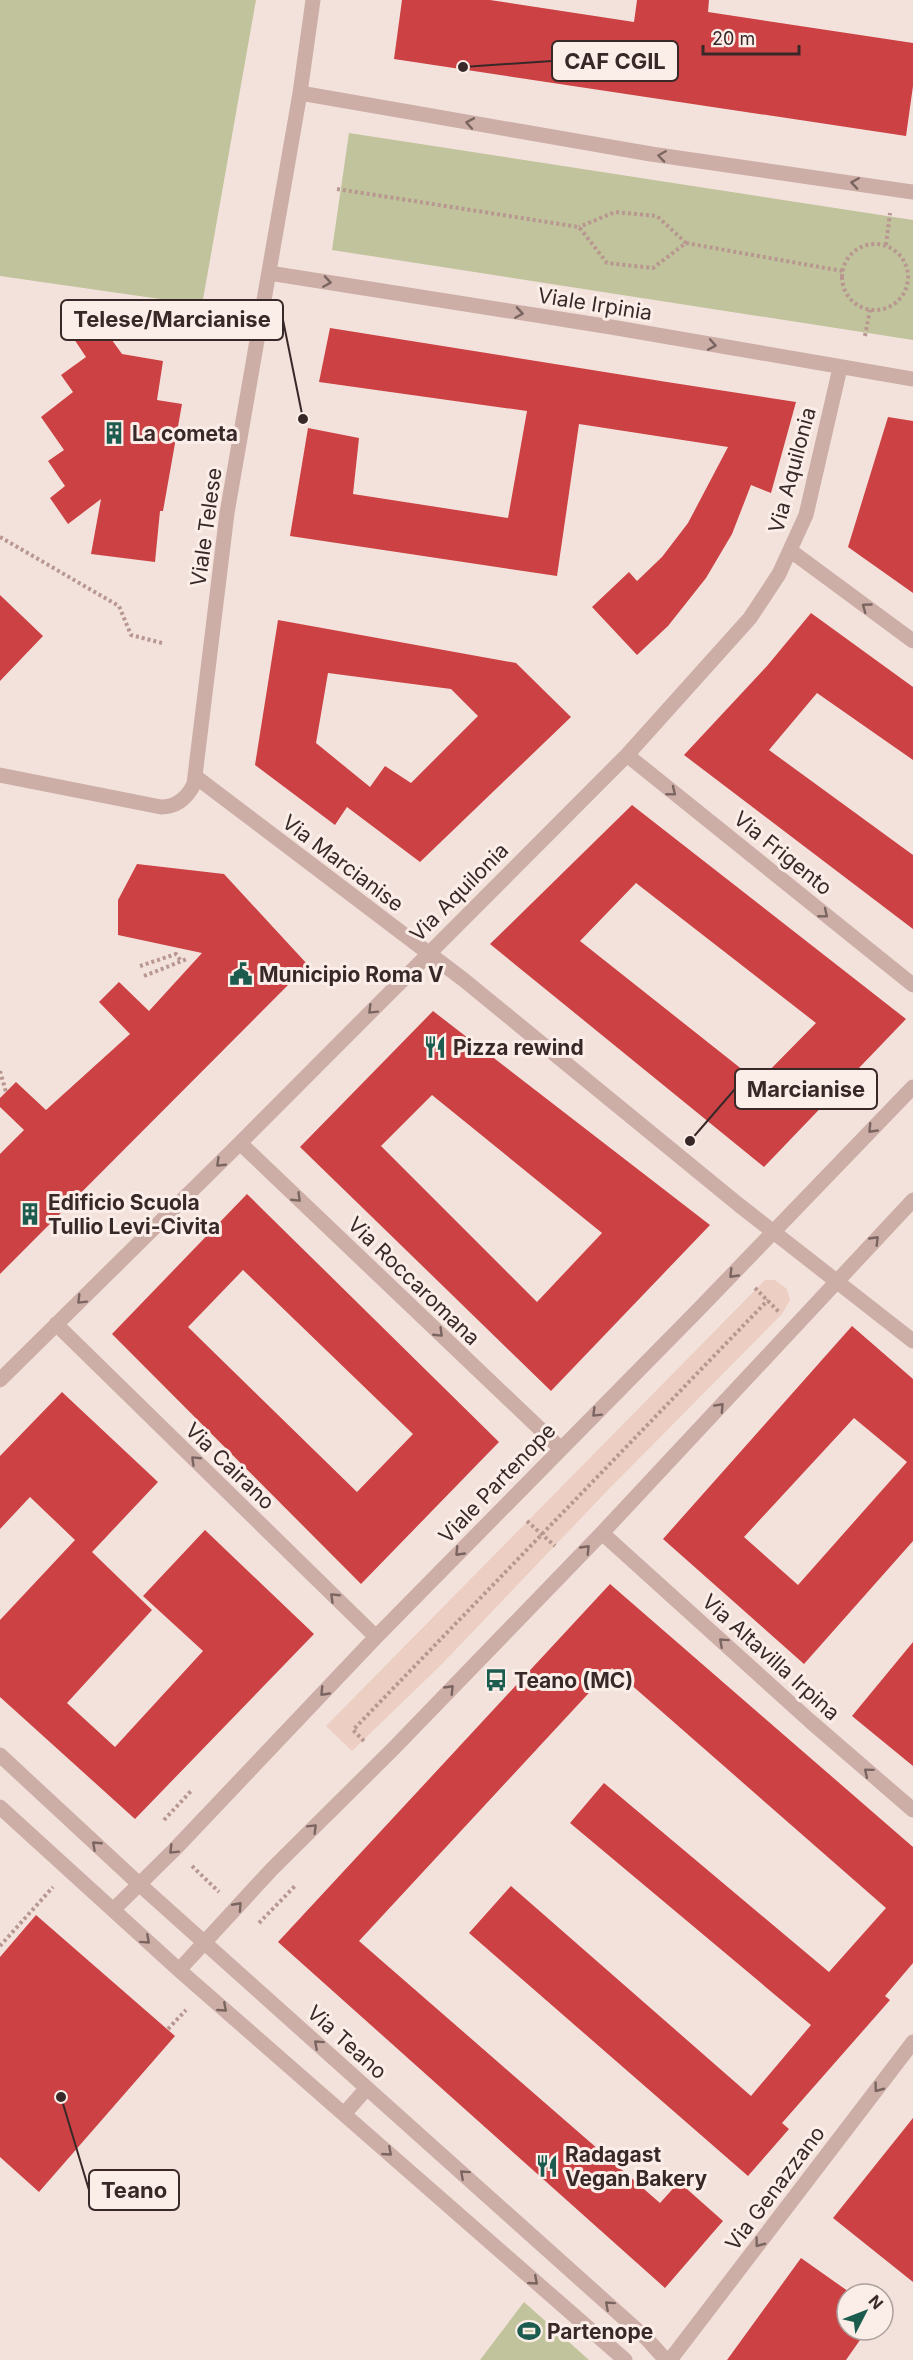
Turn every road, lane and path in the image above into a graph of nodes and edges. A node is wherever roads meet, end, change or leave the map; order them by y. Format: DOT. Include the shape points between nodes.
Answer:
graph roads {
  1 [pos="314,0"];
  2 [pos="300,93"];
  3 [pos="337,189"];
  4 [pos="913,192"];
  5 [pos="890,213"];
  6 [pos="579,227"];
  7 [pos="686,243"];
  8 [pos="886,245"];
  9 [pos="842,272"];
  10 [pos="269,273"];
  11 [pos="870,310"];
  12 [pos="865,336"];
  13 [pos="840,368"];
  14 [pos="913,379"];
  15 [pos="0,537"];
  16 [pos="791,551"];
  17 [pos="913,641"];
  18 [pos="162,643"];
  19 [pos="627,755"];
  20 [pos="0,775"];
  21 [pos="196,777"];
  22 [pos="428,953"];
  23 [pos="187,959"];
  24 [pos="181,962"];
  25 [pos="140,966"];
  26 [pos="144,976"];
  27 [pos="913,985"];
  28 [pos="0,1071"];
  29 [pos="913,1087"];
  30 [pos="6,1092"];
  31 [pos="240,1143"];
  32 [pos="913,1200"];
  33 [pos="773,1232"];
  34 [pos="837,1281"];
  35 [pos="755,1288"];
  36 [pos="768,1300"];
  37 [pos="782,1314"];
  38 [pos="56,1324"];
  39 [pos="913,1341"];
  40 [pos="0,1380"];
  41 [pos="560,1448"];
  42 [pos="527,1521"];
  43 [pos="602,1533"];
  44 [pos="542,1534"];
  45 [pos="555,1546"];
  46 [pos="376,1637"];
  47 [pos="364,1741"];
  48 [pos="0,1755"];
  49 [pos="192,1790"];
  50 [pos="0,1807"];
  51 [pos="913,1810"];
  52 [pos="164,1820"];
  53 [pos="192,1866"];
  54 [pos="126,1873"];
  55 [pos="139,1884"];
  56 [pos="295,1886"];
  57 [pos="53,1887"];
  58 [pos="221,1893"];
  59 [pos="108,1905"];
  60 [pos="259,1923"];
  61 [pos="204,1943"];
  62 [pos="0,1946"];
  63 [pos="179,1970"];
  64 [pos="186,2010"];
  65 [pos="168,2029"];
  66 [pos="913,2042"];
  67 [pos="367,2088"];
  68 [pos="344,2114"];
  69 [pos="625,2360"];
  70 [pos="666,2360"];
  71 [pos="670,2360"];
  1 -- 2 [label="street, Viale Telese"];
  4 -- 2 [label="street, one-way" via="651,154"];
  2 -- 10 [label="street, Viale Telese"];
  3 -- 6 [label="path"];
  5 -- 8 [label="path"];
  6 -- 7 [label="path" via="615,212 657,216"];
  6 -- 7 [label="path" via="607,263 653,268"];
  7 -- 9 [label="path"];
  8 -- 9 [label="path" via="875,243 853,251"];
  8 -- 11 [label="path" via="904,260 908,281 899,300 881,310"];
  9 -- 11 [label="path" via="842,282 852,300"];
  10 -- 13 [label="street, Viale Irpinia, one-way"];
  10 -- 21 [label="street, Viale Telese" via="227,513"];
  11 -- 12 [label="path"];
  13 -- 14 [label="street, Viale Irpinia"];
  13 -- 16 [label="street, Via Aquilonia" via="806,515"];
  15 -- 18 [label="path" via="119,606 131,635"];
  17 -- 16 [label="street, one-way"];
  16 -- 19 [label="street, Via Aquilonia" via="750,618"];
  19 -- 22 [label="street, Via Aquilonia"];
  19 -- 27 [label="street, Via Frigento, one-way"];
  20 -- 21 [label="street" via="161,807 175,805 188,795"];
  21 -- 22 [label="street, Via Marcianise"];
  22 -- 31 [label="street, Via Aquilonia, one-way"];
  22 -- 33 [label="street, Via Marcianise"];
  23 -- 24 [label="path"];
  24 -- 25 [label="path" via="176,954"];
  24 -- 26 [label="path"];
  28 -- 30 [label="path"];
  29 -- 33 [label="street, Viale Partenope, one-way"];
  31 -- 38 [label="street, Via Aquilonia, one-way"];
  31 -- 41 [label="street, Via Roccaromana, one-way"];
  34 -- 32 [label="street, one-way"];
  33 -- 34 [label="street, Via Marcianise"];
  33 -- 41 [label="street, Viale Partenope, one-way"];
  34 -- 39 [label="street, Via Marcianise"];
  43 -- 34 [label="street, one-way"];
  35 -- 36 [label="path"];
  36 -- 37 [label="path"];
  36 -- 44 [label="path"];
  38 -- 40 [label="street, Via Aquilonia"];
  46 -- 38 [label="street, Via Cairano, one-way"];
  41 -- 46 [label="street, Viale Partenope, one-way"];
  42 -- 44 [label="path"];
  51 -- 43 [label="street, Via Altavilla Irpina, one-way"];
  61 -- 43 [label="street, one-way"];
  44 -- 45 [label="path"];
  44 -- 47 [label="path" via="353,1730"];
  46 -- 55 [label="street, Viale Partenope, one-way"];
  54 -- 48 [label="street, Via Teano, one-way"];
  49 -- 52 [label="path"];
  50 -- 59 [label="street"];
  53 -- 58 [label="path"];
  54 -- 55 [label="street, Via Teano"];
  54 -- 59 [label="street" via="124,1886"];
  55 -- 59 [label="street, Viale Partenope"];
  55 -- 61 [label="street, Via Teano"];
  56 -- 60 [label="path"];
  57 -- 62 [label="path"];
  59 -- 63 [label="street, one-way"];
  61 -- 63 [label="street"];
  67 -- 61 [label="street, Via Teano, one-way"];
  63 -- 68 [label="street, one-way"];
  64 -- 65 [label="path"];
  66 -- 71 [label="street, Via Genazzano, one-way"];
  67 -- 68 [label="street"];
  70 -- 67 [label="street, Via Teano, one-way"];
  68 -- 69 [label="street, one-way"];
}
